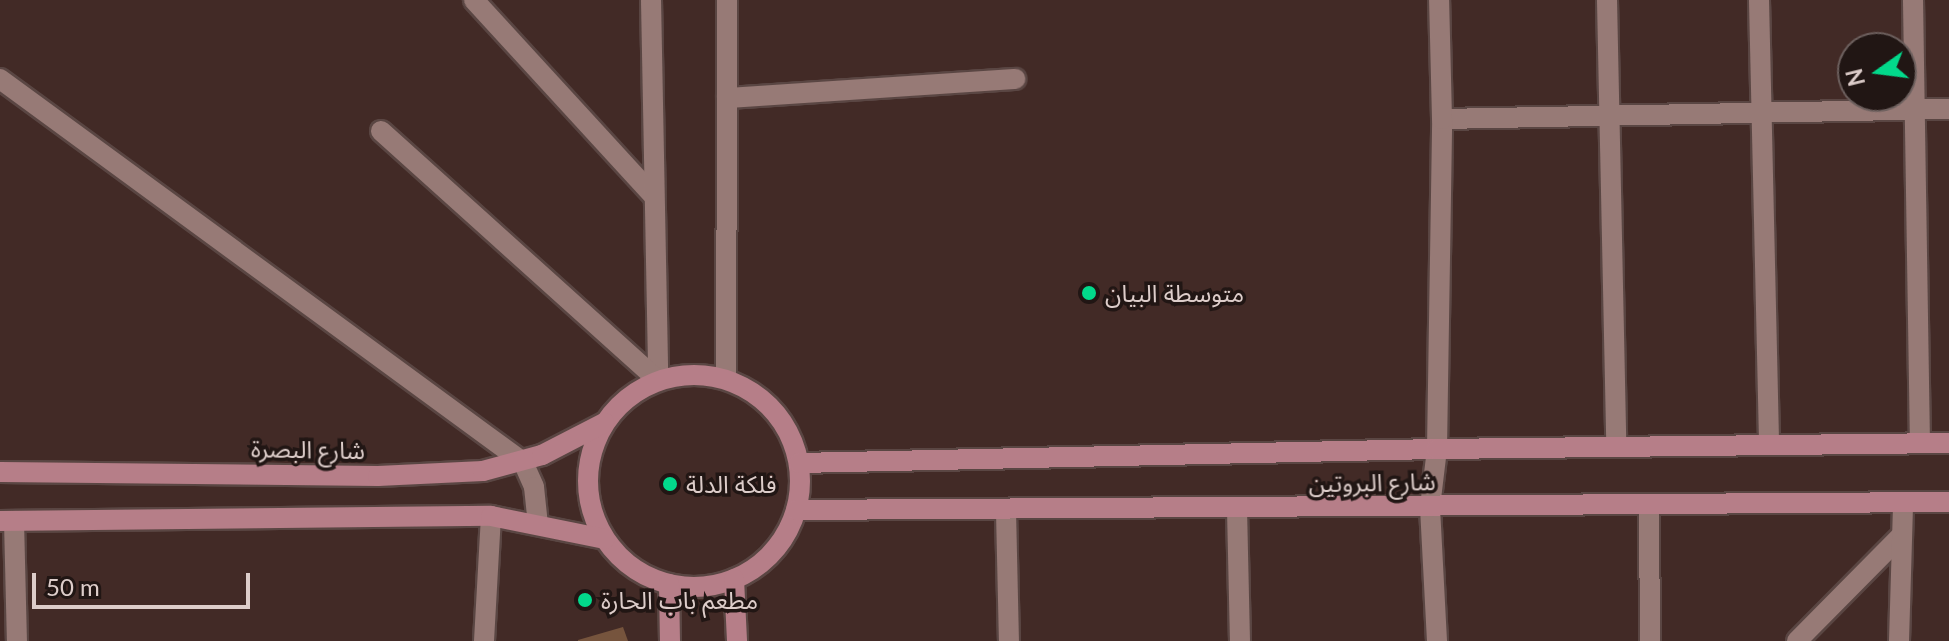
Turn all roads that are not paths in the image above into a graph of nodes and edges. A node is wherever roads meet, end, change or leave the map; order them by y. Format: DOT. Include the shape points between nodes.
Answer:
graph roads {
  1 [pos="474,0"];
  2 [pos="651,0"];
  3 [pos="727,0"];
  4 [pos="1439,0"];
  5 [pos="1607,0"];
  6 [pos="1759,0"];
  7 [pos="1913,0"];
  8 [pos="1913,32"];
  9 [pos="0,79"];
  10 [pos="1015,79"];
  11 [pos="727,98"];
  12 [pos="1949,109"];
  13 [pos="1917,110"];
  14 [pos="1837,112"];
  15 [pos="1914,112"];
  16 [pos="1762,113"];
  17 [pos="1609,116"];
  18 [pos="1442,119"];
  19 [pos="381,131"];
  20 [pos="652,194"];
  21 [pos="726,379"];
  22 [pos="658,380"];
  23 [pos="604,423"];
  24 [pos="1920,443"];
  25 [pos="1949,443"];
  26 [pos="1769,445"];
  27 [pos="1616,447"];
  28 [pos="1437,449"];
  29 [pos="523,462"];
  30 [pos="799,463"];
  31 [pos="0,472"];
  32 [pos="1949,502"];
  33 [pos="1903,503"];
  34 [pos="1649,505"];
  35 [pos="1430,507"];
  36 [pos="1237,509"];
  37 [pos="796,510"];
  38 [pos="1006,511"];
  39 [pos="491,516"];
  40 [pos="7,521"];
  41 [pos="538,525"];
  42 [pos="1901,536"];
  43 [pos="605,539"];
  44 [pos="734,579"];
  45 [pos="669,584"];
  46 [pos="17,641"];
  47 [pos="484,641"];
  48 [pos="670,641"];
  49 [pos="737,641"];
  50 [pos="1009,641"];
  51 [pos="1240,641"];
  52 [pos="1437,641"];
  53 [pos="1650,641"];
  54 [pos="1797,641"];
  55 [pos="1899,641"];
  1 -- 20 [label="street"];
  2 -- 20 [label="street"];
  3 -- 11 [label="street"];
  4 -- 18 [label="street"];
  5 -- 17 [label="street"];
  6 -- 16 [label="street"];
  7 -- 8 [label="street"];
  9 -- 29 [label="street"];
  10 -- 11 [label="street"];
  11 -- 21 [label="street"];
  12 -- 13 [label="street"];
  14 -- 16 [label="street"];
  15 -- 24 [label="street"];
  16 -- 17 [label="street"];
  16 -- 26 [label="street"];
  17 -- 18 [label="street"];
  17 -- 27 [label="street"];
  18 -- 28 [label="street"];
  19 -- 22 [label="street"];
  20 -- 22 [label="street"];
  21 -- 22 [label="main road" via="692,374"];
  21 -- 30 [label="main road" via="752,391 774,410"];
  22 -- 23 [label="main road" via="628,397"];
  23 -- 29 [label="main road, شارع البصرة"];
  23 -- 43 [label="main road" via="587,481 592,511"];
  24 -- 25 [label="main road, شارع البروتين"];
  24 -- 26 [label="main road, شارع البروتين"];
  26 -- 27 [label="main road, شارع البروتين"];
  27 -- 28 [label="main road, شارع البروتين"];
  28 -- 30 [label="main road, شارع البروتين"];
  28 -- 35 [label="street"];
  29 -- 31 [label="main road, شارع البصرة" via="483,471 378,476"];
  29 -- 41 [label="street" via="534,487"];
  30 -- 37 [label="main road"];
  32 -- 33 [label="main road, شارع البروتين"];
  33 -- 34 [label="main road, شارع البروتين"];
  33 -- 42 [label="street"];
  34 -- 35 [label="main road, شارع البروتين"];
  34 -- 53 [label="street"];
  35 -- 36 [label="main road, شارع البروتين"];
  35 -- 52 [label="street"];
  36 -- 38 [label="main road, شارع البروتين"];
  36 -- 51 [label="street"];
  37 -- 38 [label="main road, شارع البروتين"];
  37 -- 44 [label="main road" via="783,539 762,563"];
  38 -- 50 [label="street"];
  39 -- 40 [label="main road"];
  39 -- 41 [label="main road"];
  39 -- 47 [label="street"];
  40 -- 46 [label="street"];
  41 -- 43 [label="main road"];
  42 -- 54 [label="street"];
  42 -- 55 [label="street"];
  43 -- 45 [label="main road" via="644,575"];
  44 -- 45 [label="main road" via="702,587"];
  44 -- 49 [label="main road"];
  45 -- 48 [label="main road"];
}
